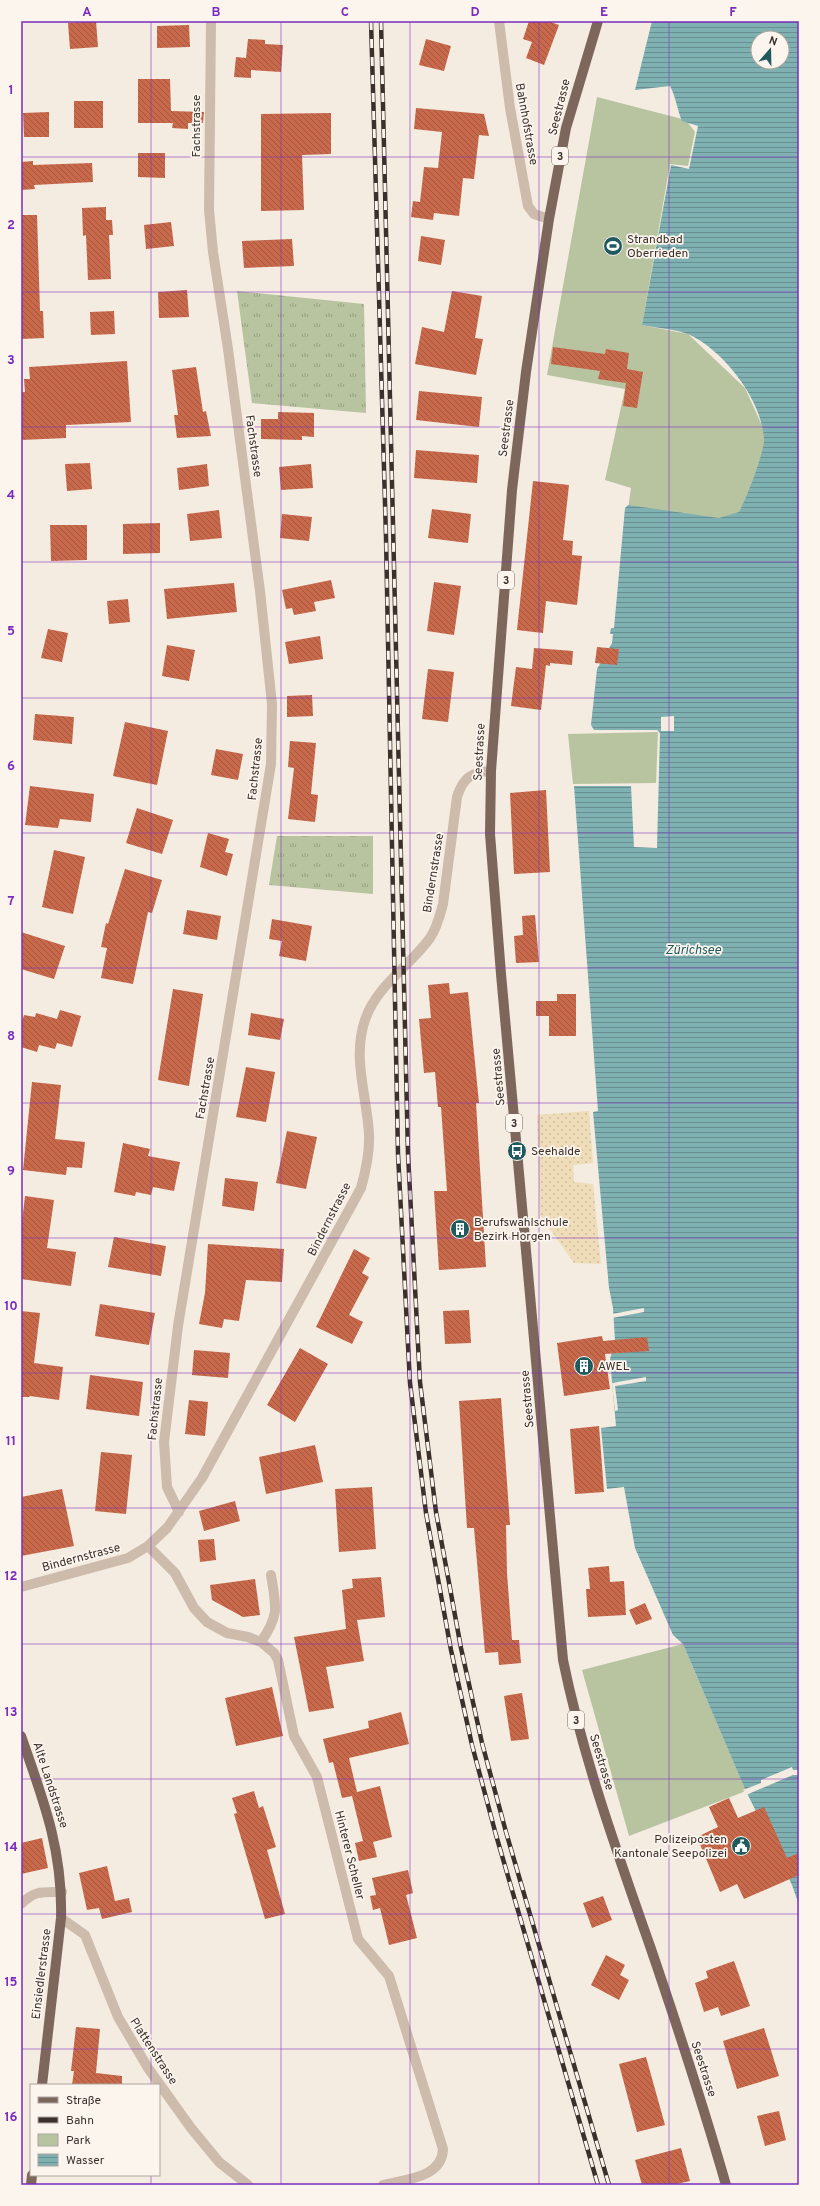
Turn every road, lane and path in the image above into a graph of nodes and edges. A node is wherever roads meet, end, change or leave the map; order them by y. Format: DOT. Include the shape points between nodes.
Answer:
graph roads {
  1 [pos="211,21"];
  2 [pos="499,21"];
  3 [pos="598,21"];
  4 [pos="549,219"];
  5 [pos="491,771"];
  6 [pos="179,1512"];
  7 [pos="148,1546"];
  8 [pos="271,1576"];
  9 [pos="21,1587"];
  10 [pos="261,1642"];
  11 [pos="21,1736"];
  12 [pos="60,1866"];
  13 [pos="62,1892"];
  14 [pos="21,1904"];
  15 [pos="61,1918"];
  16 [pos="42,2084"];
  17 [pos="159,2084"];
  18 [pos="160,2085"];
  19 [pos="248,2185"];
  20 [pos="383,2185"];
  21 [pos="726,2185"];
  1 -- 6 [label="street, Fachstrasse" via="209,210 260,591 272,704 272,735 270,772 178,1326 164,1442 167,1487"];
  2 -- 4 [label="street, Bahnhofstrasse" via="510,108 528,206 534,214"];
  3 -- 4 [label="main road, Seestrasse / 3" via="566,128"];
  4 -- 5 [label="main road, Seestrasse / 3" via="513,479"];
  5 -- 6 [label="street, Bindernstrasse" via="472,774 461,784 457,797 443,904 430,937 387,983 373,1002 365,1021 359,1056 369,1152 361,1188 202,1478"];
  5 -- 21 [label="main road, Seestrasse / 3" via="490,834 500,974 563,1660 589,1769 658,1972"];
  6 -- 7 [label="street, Bindernstrasse"];
  7 -- 9 [label="street, Bindernstrasse" via="128,1558"];
  7 -- 10 [label="street, Hinterer Scheller" via="175,1573 194,1608 207,1622 227,1633"];
  8 -- 10 [label="street" via="276,1610 271,1628"];
  10 -- 20 [label="street, Hinterer Scheller" via="274,1653 281,1668 294,1736 317,1777 358,1939 389,1976 443,2149 441,2160 433,2170"];
  11 -- 12 [label="main road, Alte Landstrasse" via="50,1820"];
  12 -- 13 [label="main road, Einsiedlerstrasse"];
  13 -- 14 [label="street" via="30,1895"];
  13 -- 15 [label="main road, Einsiedlerstrasse"];
  15 -- 16 [label="main road, Einsiedlerstrasse"];
  15 -- 17 [label="street, Plattenstrasse" via="85,1935 118,2016"];
  18 -- 19 [label="street, Plattenstrasse" via="219,2162"];
}
